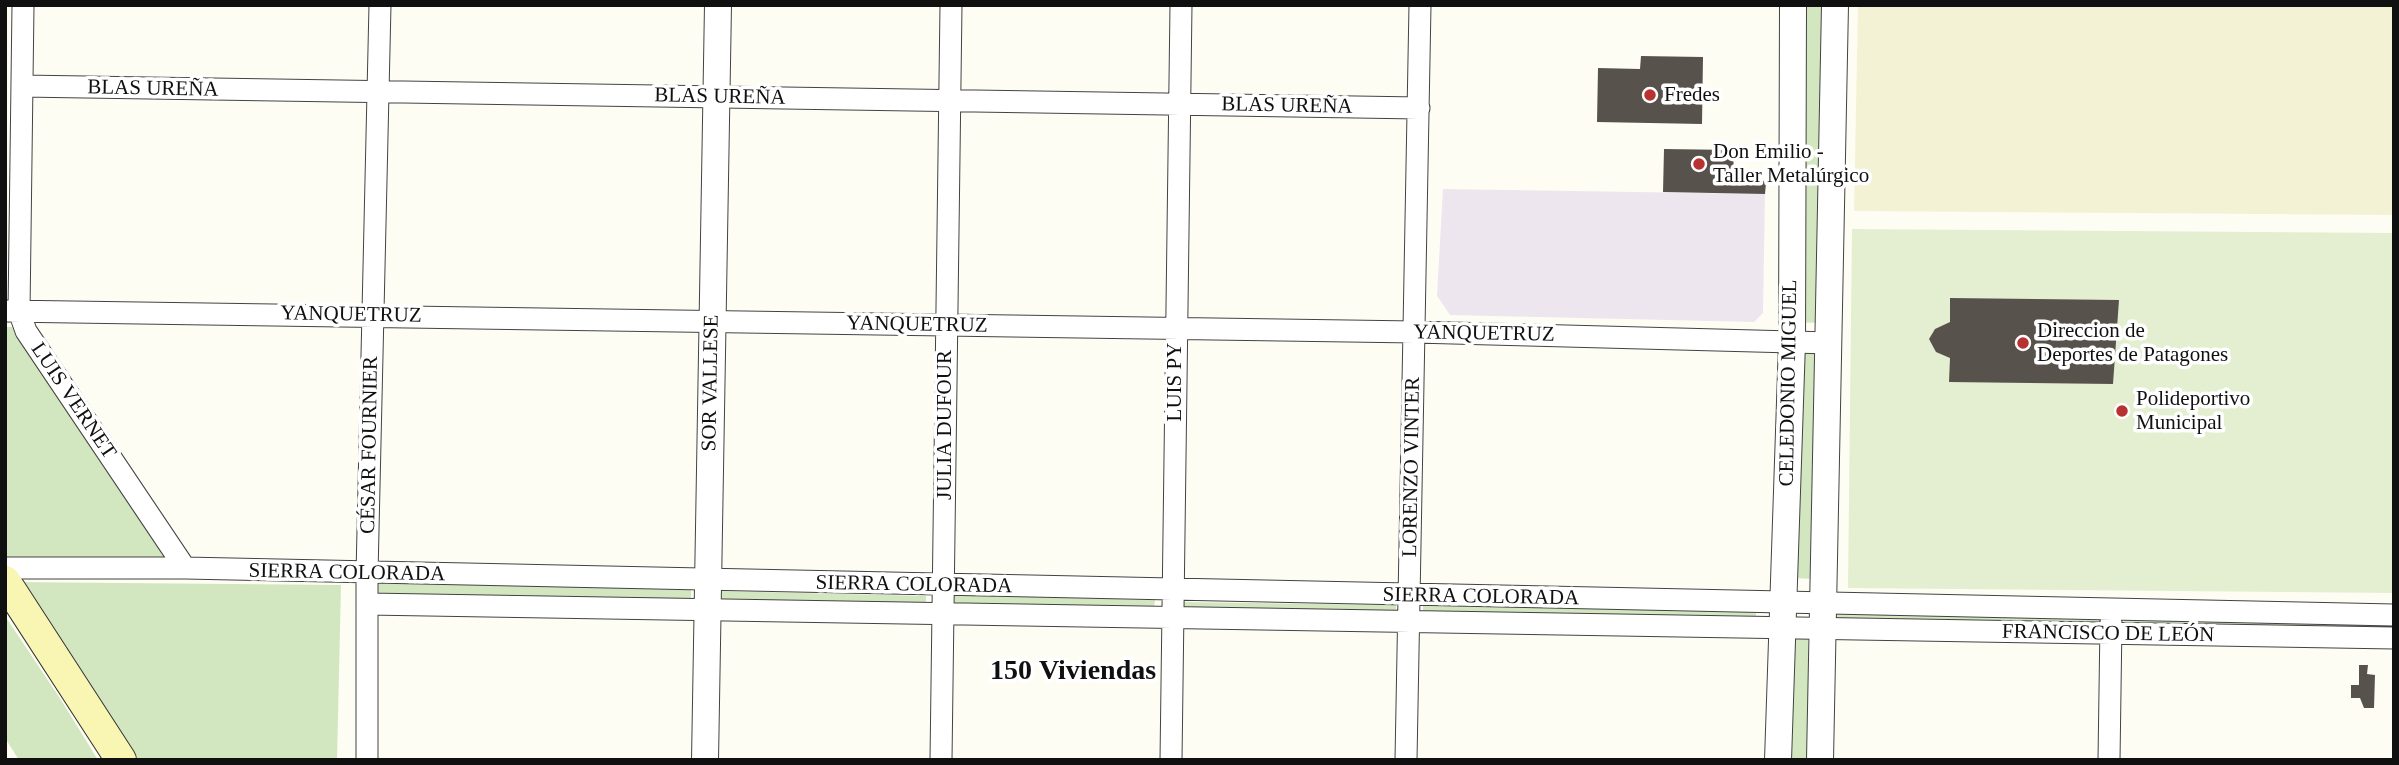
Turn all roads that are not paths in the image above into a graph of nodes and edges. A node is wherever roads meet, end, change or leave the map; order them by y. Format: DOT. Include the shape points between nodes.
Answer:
graph roads {
  1 [pos="23,5"];
  2 [pos="380,5"];
  3 [pos="718,5"];
  4 [pos="951,5"];
  5 [pos="1181,5"];
  6 [pos="1420,5"];
  7 [pos="1793,5"];
  8 [pos="1835,5"];
  9 [pos="22,86"];
  10 [pos="379,93"];
  11 [pos="716,97"];
  12 [pos="949,101"];
  13 [pos="1180,104"];
  14 [pos="1419,108"];
  15 [pos="12,226"];
  16 [pos="12,311"];
  17 [pos="372,315"];
  18 [pos="712,322"];
  19 [pos="945,325"];
  20 [pos="1175,328"];
  21 [pos="1415,332"];
  22 [pos="1792,342"];
  23 [pos="1829,343"];
  24 [pos="5,568"];
  25 [pos="186,569"];
  26 [pos="367,574"];
  27 [pos="5,581"];
  28 [pos="708,581"];
  29 [pos="945,586"];
  30 [pos="1174,590"];
  31 [pos="1409,595"];
  32 [pos="368,604"];
  33 [pos="707,610"];
  34 [pos="2111,610"];
  35 [pos="945,614"];
  36 [pos="1782,615"];
  37 [pos="2394,615"];
  38 [pos="1823,616"];
  39 [pos="1173,617"];
  40 [pos="1408,621"];
  41 [pos="2111,635"];
  42 [pos="2394,638"];
  43 [pos="121,760"];
  44 [pos="367,760"];
  45 [pos="705,760"];
  46 [pos="941,760"];
  47 [pos="1171,760"];
  48 [pos="1406,760"];
  49 [pos="1778,760"];
  50 [pos="1821,760"];
  51 [pos="2109,760"];
  1 -- 9 [label="street, LUIS VERNET"];
  2 -- 10 [label="street, CÉSAR FOURNIER"];
  3 -- 11 [label="street, SOR VALLESE"];
  4 -- 12 [label="street, JULIA DUFOUR"];
  5 -- 13 [label="street, LUIS PY"];
  6 -- 14 [label="street, LORENZO VINTER"];
  7 -- 22 [label="street, CELEDONIO MIGUEL"];
  8 -- 23 [label="street, CELEDONIO MIGUEL"];
  9 -- 10 [label="street, BLAS UREÑA"];
  9 -- 15 [label="street, LUIS VERNET"];
  10 -- 11 [label="street, BLAS UREÑA"];
  10 -- 17 [label="street, CÉSAR FOURNIER"];
  11 -- 12 [label="street, BLAS UREÑA"];
  11 -- 18 [label="street, SOR VALLESE"];
  12 -- 13 [label="street, BLAS UREÑA"];
  12 -- 19 [label="street, JULIA DUFOUR"];
  13 -- 14 [label="street, BLAS UREÑA"];
  13 -- 20 [label="street, LUIS PY"];
  14 -- 21 [label="street, LORENZO VINTER"];
  15 -- 16 [label="street, LUIS VERNET"];
  16 -- 17 [label="street, YANQUETRUZ"];
  16 -- 25 [label="street, LUIS VERNET"];
  17 -- 18 [label="street, YANQUETRUZ"];
  17 -- 26 [label="street, CÉSAR FOURNIER"];
  18 -- 19 [label="street, YANQUETRUZ"];
  18 -- 28 [label="street, SOR VALLESE"];
  19 -- 20 [label="street, YANQUETRUZ"];
  19 -- 29 [label="street, JULIA DUFOUR"];
  20 -- 21 [label="street, YANQUETRUZ"];
  20 -- 30 [label="street, LUIS PY"];
  21 -- 22 [label="street, YANQUETRUZ"];
  21 -- 31 [label="street, LORENZO VINTER"];
  22 -- 23 [label="street, YANQUETRUZ"];
  22 -- 36 [label="street, CELEDONIO MIGUEL"];
  23 -- 38 [label="street, CELEDONIO MIGUEL"];
  24 -- 25 [label="street, SIERRA COLORADA"];
  25 -- 26 [label="street, SIERRA COLORADA"];
  26 -- 28 [label="street, SIERRA COLORADA"];
  26 -- 32 [label="street, CÉSAR FOURNIER"];
  27 -- 43 [label="main road"];
  28 -- 29 [label="street, SIERRA COLORADA"];
  28 -- 33 [label="street, SOR VALLESE"];
  29 -- 30 [label="street, SIERRA COLORADA"];
  29 -- 35 [label="street, JULIA DUFOUR"];
  30 -- 31 [label="street, SIERRA COLORADA"];
  30 -- 39 [label="street, LUIS PY"];
  31 -- 36 [label="street, SIERRA COLORADA"];
  31 -- 40 [label="street, LORENZO VINTER"];
  32 -- 33 [label="street, SIERRA COLORADA"];
  32 -- 44 [label="street, CÉSAR FOURNIER"];
  33 -- 35 [label="street, SIERRA COLORADA"];
  33 -- 45 [label="street, SOR VALLESE"];
  34 -- 37 [label="street, FRANCISCO DE LEÓN"];
  34 -- 38 [label="street, FRANCISCO DE LEÓN"];
  34 -- 41 [label="street"];
  35 -- 39 [label="street, SIERRA COLORADA"];
  35 -- 46 [label="street, JULIA DUFOUR"];
  36 -- 38 [label="street, SIERRA COLORADA"];
  36 -- 40 [label="street, SIERRA COLORADA"];
  36 -- 49 [label="street, CELEDONIO MIGUEL"];
  38 -- 41 [label="street, FRANCISCO DE LEÓN"];
  38 -- 50 [label="street, CELEDONIO MIGUEL"];
  39 -- 40 [label="street, SIERRA COLORADA"];
  39 -- 47 [label="street, LUIS PY"];
  40 -- 48 [label="street, LORENZO VINTER"];
  41 -- 42 [label="street, FRANCISCO DE LEÓN"];
  41 -- 51 [label="street"];
}
